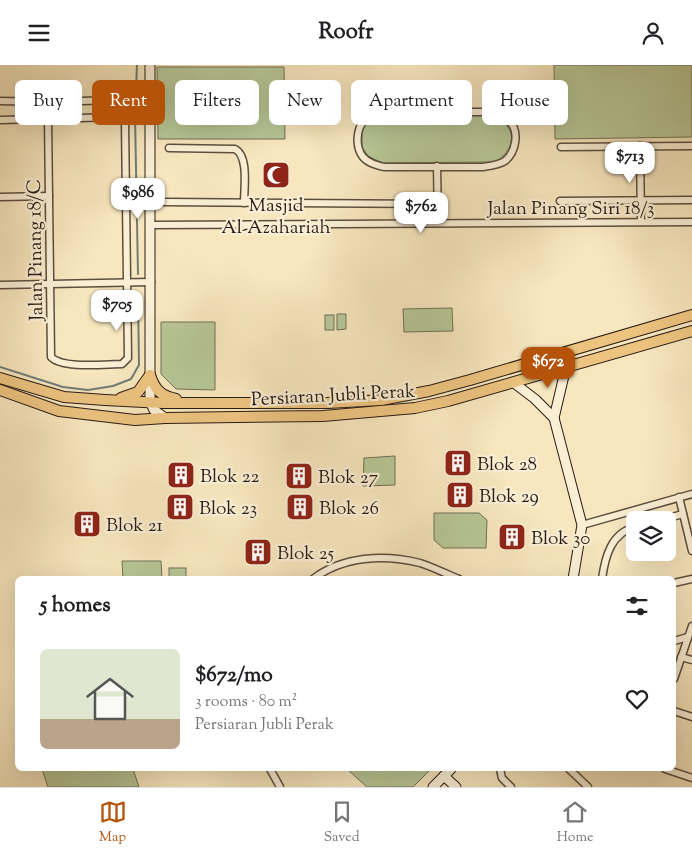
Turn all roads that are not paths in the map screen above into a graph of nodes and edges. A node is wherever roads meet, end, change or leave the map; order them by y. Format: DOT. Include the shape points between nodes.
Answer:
graph roads {
  1 [pos="150,65"];
  2 [pos="150,80"];
  3 [pos="0,101"];
  4 [pos="15,101"];
  5 [pos="82,118"];
  6 [pos="0,120"];
  7 [pos="15,120"];
  8 [pos="48,125"];
  9 [pos="150,125"];
  10 [pos="640,146"];
  11 [pos="692,146"];
  12 [pos="561,147"];
  13 [pos="169,148"];
  14 [pos="437,166"];
  15 [pos="49,196"];
  16 [pos="0,197"];
  17 [pos="641,200"];
  18 [pos="692,200"];
  19 [pos="560,201"];
  20 [pos="164,203"];
  21 [pos="244,203"];
  22 [pos="438,204"];
  23 [pos="641,222"];
  24 [pos="692,222"];
  25 [pos="438,223"];
  26 [pos="150,225"];
  27 [pos="151,281"];
  28 [pos="127,282"];
  29 [pos="50,283"];
  30 [pos="0,285"];
  31 [pos="692,315"];
  32 [pos="692,331"];
  33 [pos="566,367"];
  34 [pos="150,375"];
  35 [pos="0,378"];
  36 [pos="514,383"];
  37 [pos="0,390"];
  38 [pos="105,400"];
  39 [pos="150,402"];
  40 [pos="194,403"];
  41 [pos="165,417"];
  42 [pos="554,418"];
  43 [pos="692,494"];
  44 [pos="679,497"];
  45 [pos="683,514"];
  46 [pos="676,516"];
  47 [pos="582,525"];
  48 [pos="626,529"];
  49 [pos="692,551"];
  50 [pos="317,576"];
  51 [pos="452,576"];
  52 [pos="574,576"];
  53 [pos="603,576"];
  54 [pos="692,579"];
  55 [pos="676,583"];
  56 [pos="692,626"];
  57 [pos="688,637"];
  58 [pos="676,640"];
  59 [pos="681,657"];
  60 [pos="692,661"];
  61 [pos="676,673"];
  62 [pos="676,712"];
  63 [pos="692,717"];
  64 [pos="271,771"];
  65 [pos="449,771"];
  66 [pos="500,771"];
  67 [pos="571,771"];
  68 [pos="671,771"];
  69 [pos="444,776"];
  70 [pos="692,778"];
  71 [pos="280,787"];
  72 [pos="433,787"];
  73 [pos="456,787"];
  74 [pos="511,787"];
  75 [pos="588,787"];
  1 -- 2 [label="street"];
  3 -- 4 [label="street"];
  5 -- 28 [label="street" via="119,117 125,122"];
  6 -- 7 [label="street"];
  8 -- 15 [label="street, Jalan Pinang 18/C"];
  9 -- 26 [label="street"];
  10 -- 11 [label="street"];
  10 -- 12 [label="street"];
  10 -- 17 [label="street"];
  13 -- 21 [label="street" via="239,151 244,159"];
  14 -- 14 [label="street" via="384,167 373,164 359,150 359,129 364,121 376,114 491,112 510,121 514,128 515,145 504,161 482,167"];
  14 -- 22 [label="street"];
  15 -- 16 [label="street"];
  15 -- 29 [label="street, Jalan Pinang 18/C"];
  17 -- 18 [label="street"];
  17 -- 19 [label="street"];
  17 -- 23 [label="street"];
  20 -- 21 [label="street"];
  21 -- 22 [label="street"];
  22 -- 25 [label="street"];
  23 -- 24 [label="street, Jalan Pinang Siri 18/3"];
  23 -- 25 [label="street, Jalan Pinang Siri 18/3"];
  25 -- 26 [label="street, Jalan Pinang Siri 18/3"];
  26 -- 27 [label="street"];
  27 -- 28 [label="street"];
  27 -- 34 [label="street"];
  28 -- 29 [label="street"];
  28 -- 29 [label="street, Jalan Pinang 18/C" via="128,358 122,364 89,365 59,363 51,357"];
  29 -- 30 [label="street"];
  31 -- 40 [label="main road, Persiaran Jubli Perak" via="406,396 328,403"];
  32 -- 33 [label="main road, Persiaran Jubli Perak"];
  33 -- 36 [label="main road, Persiaran Jubli Perak"];
  33 -- 42 [label="street"];
  34 -- 38 [label="main road" via="138,392 125,398"];
  34 -- 39 [label="street"];
  34 -- 40 [label="main road" via="162,395"];
  35 -- 38 [label="main road, Persiaran Jubli Perak" via="64,397"];
  36 -- 41 [label="main road, Persiaran Jubli Perak" via="416,408 324,416"];
  36 -- 42 [label="street"];
  37 -- 41 [label="main road, Persiaran Jubli Perak" via="60,411 135,420"];
  38 -- 39 [label="main road, Persiaran Jubli Perak"];
  39 -- 40 [label="main road, Persiaran Jubli Perak"];
  39 -- 41 [label="street" via="154,410"];
  42 -- 47 [label="street"];
  43 -- 44 [label="street"];
  44 -- 45 [label="street"];
  44 -- 47 [label="street"];
  45 -- 46 [label="street"];
  45 -- 49 [label="street"];
  47 -- 52 [label="street"];
  48 -- 53 [label="street" via="614,539"];
  50 -- 51 [label="street" via="362,558 404,559"];
  54 -- 55 [label="street"];
  56 -- 57 [label="street"];
  57 -- 58 [label="street"];
  57 -- 59 [label="street"];
  59 -- 60 [label="street"];
  59 -- 61 [label="street"];
  62 -- 63 [label="street"];
  64 -- 71 [label="street"];
  65 -- 69 [label="street"];
  66 -- 74 [label="street"];
  67 -- 75 [label="street"];
  68 -- 70 [label="street"];
  69 -- 72 [label="street"];
  69 -- 73 [label="street"];
}
